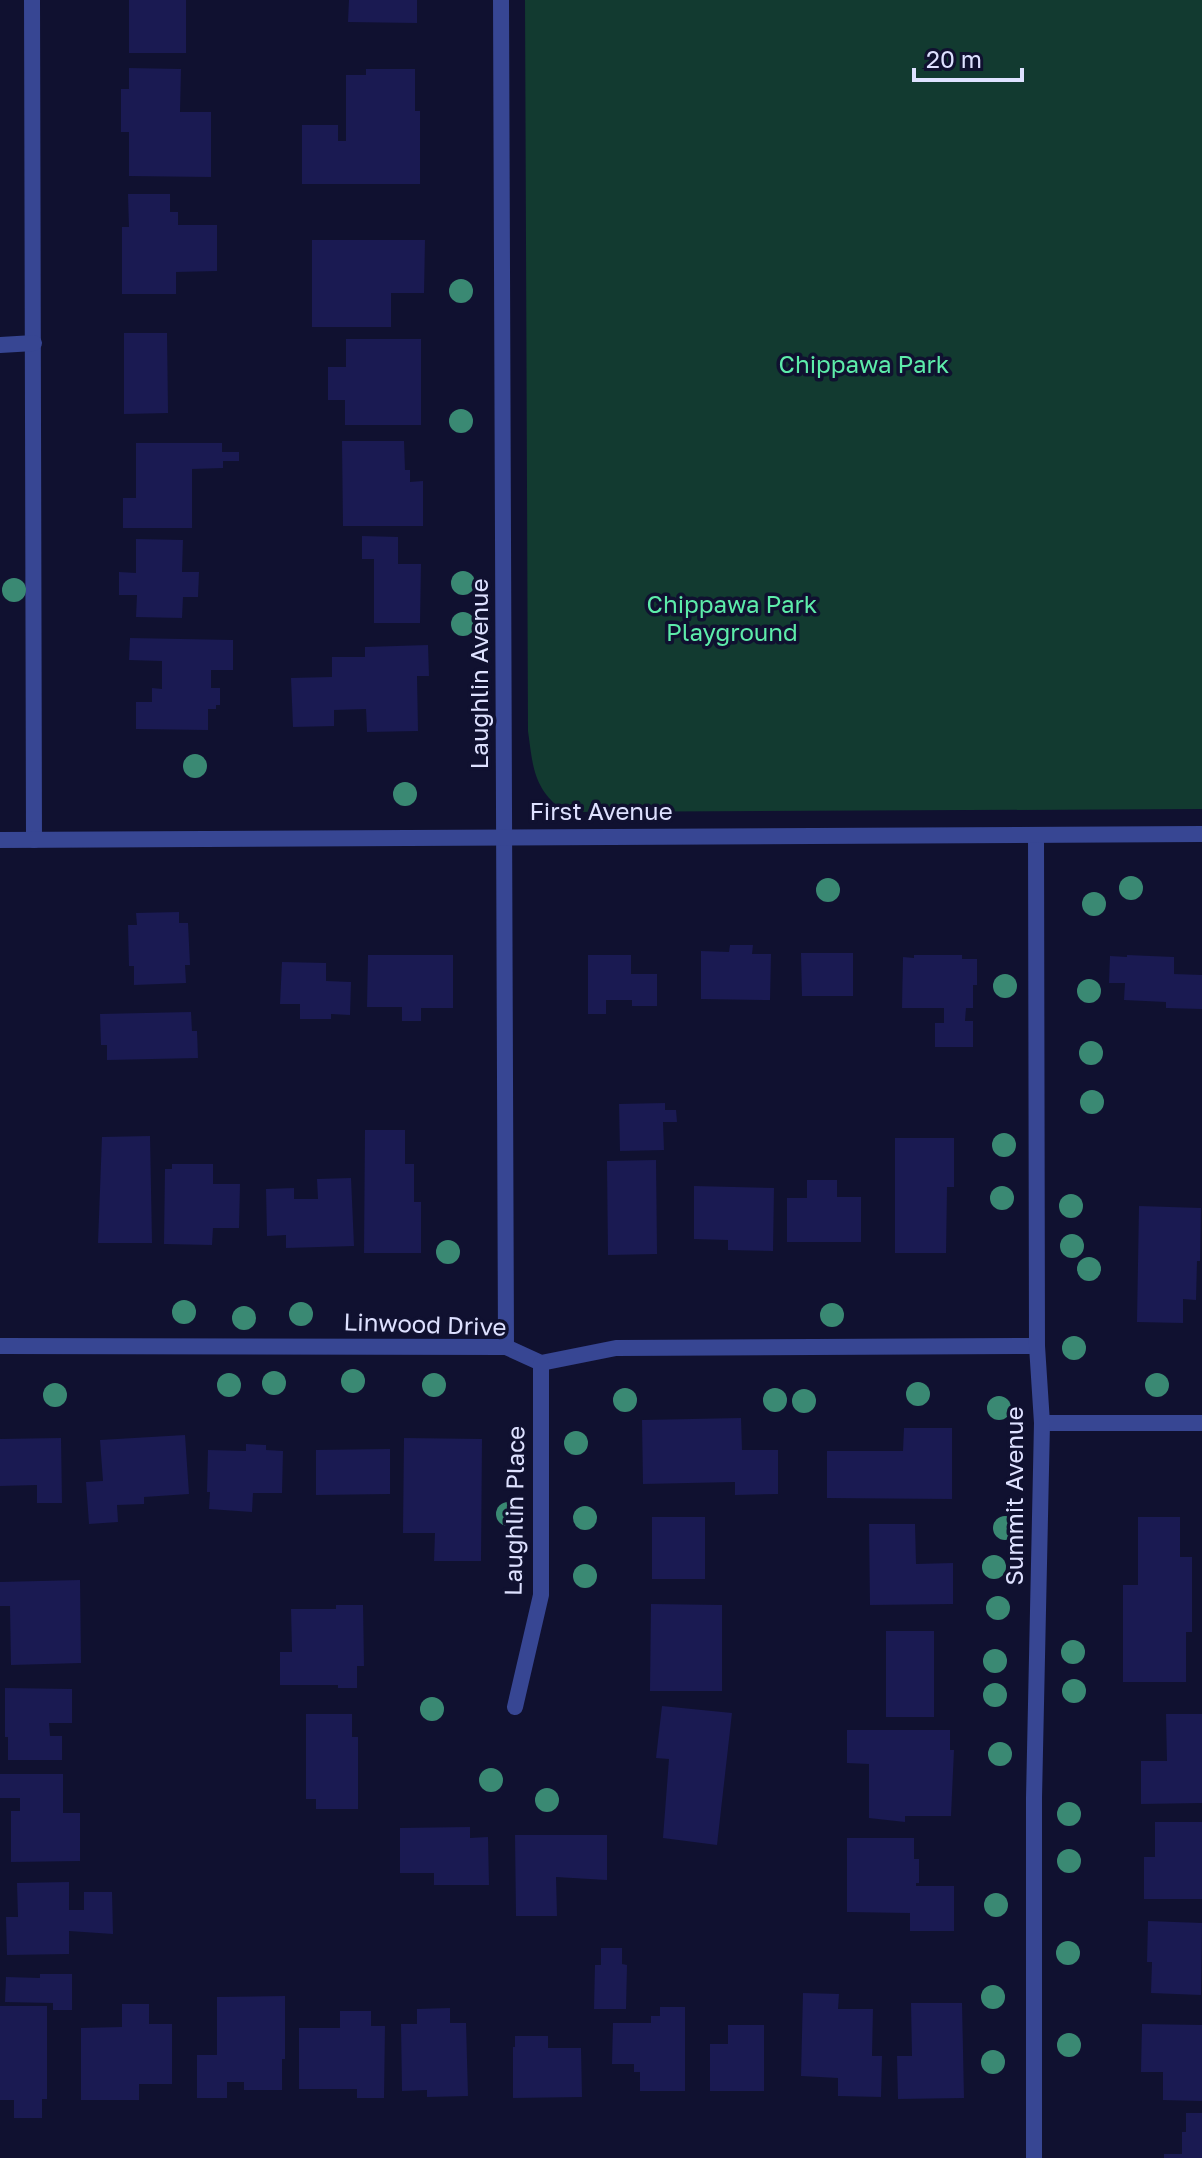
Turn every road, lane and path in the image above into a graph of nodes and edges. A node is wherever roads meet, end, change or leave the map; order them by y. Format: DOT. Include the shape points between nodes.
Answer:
graph roads {
  1 [pos="32,0"];
  2 [pos="501,0"];
  3 [pos="34,343"];
  4 [pos="0,345"];
  5 [pos="1202,834"];
  6 [pos="1036,835"];
  7 [pos="506,836"];
  8 [pos="0,840"];
  9 [pos="34,840"];
  10 [pos="0,1346"];
  11 [pos="1037,1346"];
  12 [pos="506,1347"];
  13 [pos="541,1363"];
  14 [pos="1042,1423"];
  15 [pos="1202,1423"];
  16 [pos="515,1707"];
  17 [pos="1034,2158"];
  1 -- 3 [label="street"];
  2 -- 7 [label="street, Laughlin Avenue"];
  3 -- 4 [label="street"];
  3 -- 9 [label="street"];
  5 -- 6 [label="street, First Avenue"];
  6 -- 7 [label="street, First Avenue"];
  6 -- 11 [label="street, Summit Avenue"];
  7 -- 9 [label="street, First Avenue"];
  7 -- 12 [label="street, Laughlin Avenue"];
  8 -- 9 [label="street, First Avenue"];
  10 -- 12 [label="street, Linwood Drive"];
  11 -- 13 [label="street" via="616,1348"];
  11 -- 14 [label="street, Summit Avenue"];
  12 -- 13 [label="street, Linwood Drive"];
  13 -- 16 [label="street, Laughlin Place" via="541,1595"];
  14 -- 15 [label="street"];
  14 -- 17 [label="street, Summit Avenue"];
}
